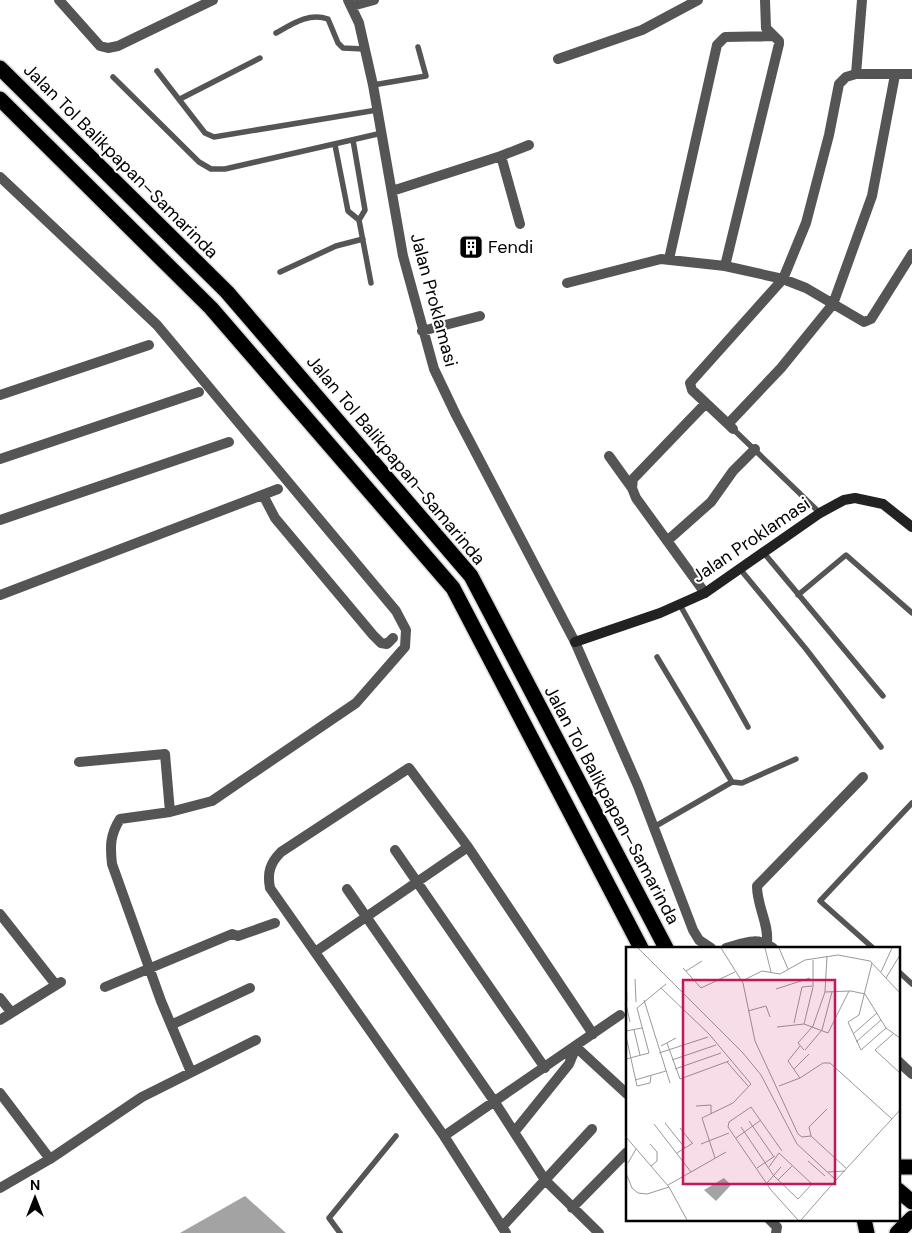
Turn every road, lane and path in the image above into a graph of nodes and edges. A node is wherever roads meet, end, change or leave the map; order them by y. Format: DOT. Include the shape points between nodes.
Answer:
graph roads {
  1 [pos="59,0"];
  2 [pos="213,0"];
  3 [pos="374,0"];
  4 [pos="698,0"];
  5 [pos="765,0"];
  6 [pos="862,0"];
  7 [pos="350,3"];
  8 [pos="276,33"];
  9 [pos="772,36"];
  10 [pos="418,48"];
  11 [pos="364,49"];
  12 [pos="260,58"];
  13 [pos="558,59"];
  14 [pos="0,68"];
  15 [pos="157,71"];
  16 [pos="856,74"];
  17 [pos="912,74"];
  18 [pos="895,75"];
  19 [pos="113,77"];
  20 [pos="373,85"];
  21 [pos="0,99"];
  22 [pos="180,99"];
  23 [pos="377,110"];
  24 [pos="382,134"];
  25 [pos="353,140"];
  26 [pos="335,145"];
  27 [pos="529,145"];
  28 [pos="501,156"];
  29 [pos="0,177"];
  30 [pos="392,191"];
  31 [pos="359,220"];
  32 [pos="520,224"];
  33 [pos="363,239"];
  34 [pos="912,254"];
  35 [pos="669,259"];
  36 [pos="725,266"];
  37 [pos="280,272"];
  38 [pos="783,279"];
  39 [pos="371,283"];
  40 [pos="567,283"];
  41 [pos="833,304"];
  42 [pos="480,316"];
  43 [pos="422,331"];
  44 [pos="149,345"];
  45 [pos="199,392"];
  46 [pos="0,395"];
  47 [pos="706,403"];
  48 [pos="731,426"];
  49 [pos="229,442"];
  50 [pos="755,449"];
  51 [pos="609,456"];
  52 [pos="0,459"];
  53 [pos="632,488"];
  54 [pos="278,490"];
  55 [pos="263,495"];
  56 [pos="820,513"];
  57 [pos="0,520"];
  58 [pos="912,527"];
  59 [pos="667,541"];
  60 [pos="764,552"];
  61 [pos="740,570"];
  62 [pos="705,593"];
  63 [pos="0,595"];
  64 [pos="798,595"];
  65 [pos="680,605"];
  66 [pos="912,613"];
  67 [pos="393,638"];
  68 [pos="575,642"];
  69 [pos="657,657"];
  70 [pos="883,696"];
  71 [pos="748,727"];
  72 [pos="881,748"];
  73 [pos="796,759"];
  74 [pos="79,762"];
  75 [pos="863,777"];
  76 [pos="732,782"];
  77 [pos="912,803"];
  78 [pos="170,812"];
  79 [pos="654,827"];
  80 [pos="468,847"];
  81 [pos="395,850"];
  82 [pos="417,882"];
  83 [pos="347,889"];
  84 [pos="0,914"];
  85 [pos="366,917"];
  86 [pos="275,923"];
  87 [pos="770,946"];
  88 [pos="640,947"];
  89 [pos="665,947"];
  90 [pos="710,947"];
  91 [pos="730,947"];
  92 [pos="871,947"];
  93 [pos="315,952"];
  94 [pos="149,969"];
  95 [pos="900,973"];
  96 [pos="912,984"];
  97 [pos="105,987"];
  98 [pos="250,988"];
  99 [pos="0,998"];
  100 [pos="11,1012"];
  101 [pos="620,1015"];
  102 [pos="0,1020"];
  103 [pos="171,1026"];
  104 [pos="593,1034"];
  105 [pos="256,1040"];
  106 [pos="576,1047"];
  107 [pos="900,1063"];
  108 [pos="545,1068"];
  109 [pos="191,1072"];
  110 [pos="912,1074"];
  111 [pos="0,1093"];
  112 [pos="626,1093"];
  113 [pos="494,1101"];
  114 [pos="592,1129"];
  115 [pos="515,1131"];
  116 [pos="396,1136"];
  117 [pos="444,1136"];
  118 [pos="626,1153"];
  119 [pos="50,1159"];
  120 [pos="545,1180"];
  121 [pos="0,1188"];
  122 [pos="900,1192"];
  123 [pos="912,1202"];
  124 [pos="572,1208"];
  125 [pos="770,1220"];
  126 [pos="864,1220"];
  127 [pos="504,1230"];
  128 [pos="340,1233"];
  129 [pos="599,1233"];
  130 [pos="776,1233"];
  131 [pos="867,1233"];
  1 -- 2 [label="street" via="100,46 108,48"];
  3 -- 7 [label="street"];
  4 -- 13 [label="street" via="642,30"];
  5 -- 9 [label="street" via="766,28"];
  6 -- 16 [label="street"];
  7 -- 11 [label="street, Jalan Proklamasi" via="359,23"];
  8 -- 11 [label="lane" via="301,19 320,16 328,19 343,48"];
  9 -- 35 [label="street" via="725,37 717,45"];
  9 -- 36 [label="street" via="779,42 777,58"];
  10 -- 20 [label="lane" via="426,76"];
  11 -- 20 [label="street, Jalan Proklamasi"];
  12 -- 22 [label="lane"];
  14 -- 89 [label="highway, Jalan Tol Balikpapan–Samarinda" via="227,292 472,576"];
  15 -- 22 [label="lane"];
  16 -- 18 [label="street"];
  16 -- 38 [label="street" via="839,84 806,223"];
  17 -- 18 [label="street"];
  18 -- 41 [label="street" via="872,196"];
  19 -- 26 [label="lane" via="199,162 211,169 225,169"];
  20 -- 23 [label="street, Jalan Proklamasi"];
  21 -- 88 [label="highway" via="211,308 453,588"];
  22 -- 23 [label="lane" via="205,133 214,137"];
  23 -- 24 [label="street, Jalan Proklamasi"];
  24 -- 25 [label="lane"];
  24 -- 30 [label="street, Jalan Proklamasi"];
  25 -- 26 [label="lane"];
  25 -- 31 [label="lane" via="365,210"];
  26 -- 31 [label="lane" via="348,211"];
  27 -- 28 [label="street"];
  28 -- 30 [label="street"];
  28 -- 32 [label="street"];
  29 -- 78 [label="street" via="157,325 396,611 406,630 406,647 356,703 212,801"];
  30 -- 43 [label="street, Jalan Proklamasi" via="403,256"];
  31 -- 33 [label="lane"];
  33 -- 37 [label="lane" via="328,249"];
  33 -- 39 [label="lane"];
  34 -- 41 [label="street" via="871,320 858,320"];
  35 -- 36 [label="street"];
  35 -- 40 [label="street"];
  36 -- 38 [label="street"];
  38 -- 41 [label="street"];
  38 -- 47 [label="street" via="690,382 692,390"];
  41 -- 48 [label="street"];
  42 -- 43 [label="street"];
  43 -- 68 [label="street, Jalan Proklamasi" via="434,369 456,415"];
  44 -- 46 [label="street"];
  45 -- 52 [label="street"];
  47 -- 48 [label="street"];
  47 -- 53 [label="street" via="633,479"];
  48 -- 50 [label="lane"];
  49 -- 57 [label="street"];
  50 -- 56 [label="lane"];
  50 -- 59 [label="street" via="733,471 711,502"];
  51 -- 53 [label="street"];
  53 -- 59 [label="street"];
  54 -- 55 [label="street"];
  55 -- 63 [label="street"];
  55 -- 67 [label="street" via="275,518 373,635 387,644"];
  56 -- 58 [label="street, Jalan Proklamasi" via="855,498 883,504"];
  56 -- 60 [label="street, Jalan Proklamasi"];
  59 -- 62 [label="street"];
  60 -- 61 [label="street, Jalan Proklamasi"];
  60 -- 64 [label="lane"];
  61 -- 62 [label="street, Jalan Proklamasi"];
  61 -- 72 [label="lane" via="806,649"];
  62 -- 65 [label="street, Jalan Proklamasi"];
  64 -- 66 [label="lane" via="846,555"];
  64 -- 70 [label="lane"];
  65 -- 68 [label="street, Jalan Proklamasi"];
  65 -- 71 [label="lane"];
  68 -- 79 [label="street, Jalan Proklamasi"];
  69 -- 76 [label="lane"];
  73 -- 76 [label="lane" via="742,783"];
  74 -- 78 [label="street" via="165,754"];
  75 -- 87 [label="street" via="757,886 757,898"];
  76 -- 79 [label="lane"];
  77 -- 92 [label="lane" via="820,901"];
  78 -- 94 [label="street" via="120,819 112,831 110,844 112,864"];
  79 -- 90 [label="street, Jalan Proklamasi" via="693,930 699,940"];
  80 -- 82 [label="street"];
  80 -- 93 [label="street" via="409,768 281,852 269,869 270,888"];
  80 -- 104 [label="street"];
  81 -- 82 [label="street"];
  82 -- 85 [label="street"];
  82 -- 108 [label="street"];
  83 -- 85 [label="street"];
  84 -- 100 [label="street" via="58,984"];
  85 -- 93 [label="street"];
  85 -- 113 [label="street"];
  86 -- 94 [label="street" via="238,936 232,934"];
  87 -- 91 [label="street" via="755,940"];
  93 -- 117 [label="street"];
  94 -- 97 [label="street"];
  94 -- 103 [label="street"];
  95 -- 96 [label="lane"];
  98 -- 103 [label="street"];
  99 -- 100 [label="street"];
  100 -- 102 [label="street"];
  101 -- 104 [label="street"];
  103 -- 109 [label="street"];
  104 -- 106 [label="street"];
  105 -- 109 [label="street"];
  106 -- 108 [label="street"];
  106 -- 112 [label="street"];
  106 -- 115 [label="street" via="569,1064"];
  107 -- 110 [label="street"];
  108 -- 113 [label="street"];
  109 -- 119 [label="street" via="142,1097"];
  111 -- 119 [label="street"];
  113 -- 115 [label="street"];
  113 -- 117 [label="street"];
  114 -- 120 [label="street"];
  115 -- 120 [label="street"];
  116 -- 128 [label="lane" via="329,1218"];
  117 -- 127 [label="street"];
  118 -- 124 [label="street"];
  119 -- 121 [label="street"];
  120 -- 124 [label="street"];
  120 -- 127 [label="street"];
  122 -- 123 [label="highway"];
  124 -- 129 [label="street"];
  125 -- 130 [label="street" via="777,1226"];
  126 -- 131 [label="highway"];
}
